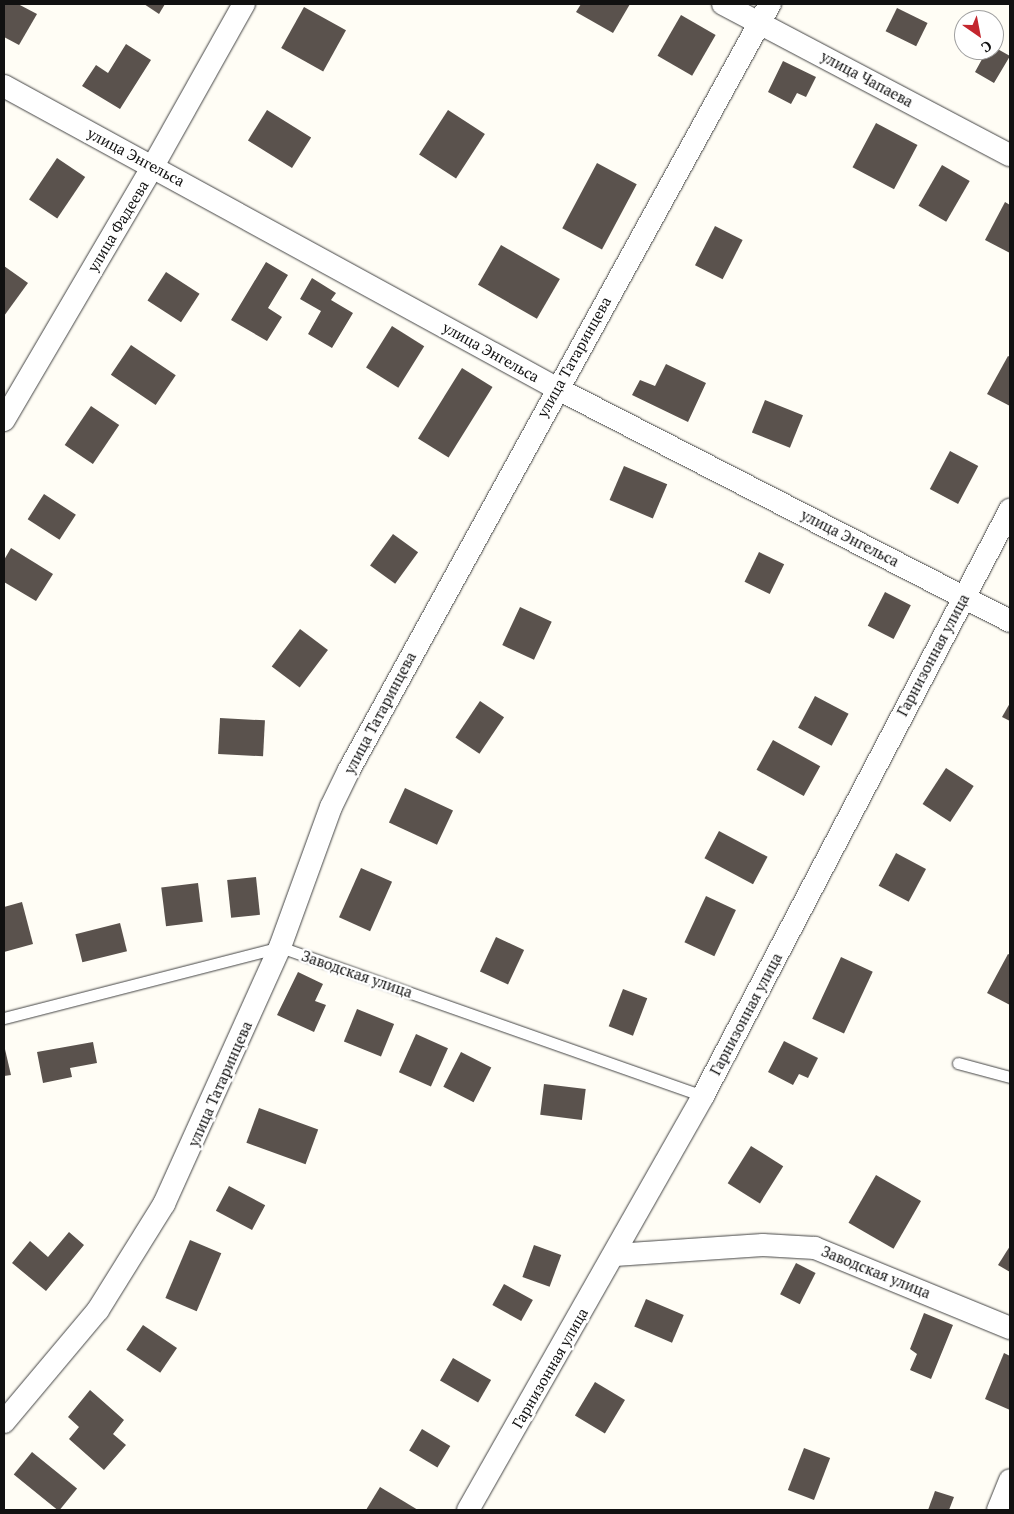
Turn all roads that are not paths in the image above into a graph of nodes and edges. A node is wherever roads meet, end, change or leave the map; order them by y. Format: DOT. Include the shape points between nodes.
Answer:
graph roads {
  1 [pos="244,4"];
  2 [pos="723,4"];
  3 [pos="765,13"];
  4 [pos="4,86"];
  5 [pos="1010,155"];
  6 [pos="154,166"];
  7 [pos="556,388"];
  8 [pos="4,420"];
  9 [pos="1010,510"];
  10 [pos="964,596"];
  11 [pos="1010,620"];
  12 [pos="280,947"];
  13 [pos="4,1018"];
  14 [pos="958,1063"];
  15 [pos="1010,1077"];
  16 [pos="703,1096"];
  17 [pos="615,1255"];
  18 [pos="1010,1328"];
  19 [pos="4,1422"];
  20 [pos="1010,1480"];
  21 [pos="468,1510"];
  22 [pos="998,1510"];
  1 -- 6 [label="street, улица Фадеева"];
  2 -- 3 [label="street, улица Чапаева"];
  3 -- 5 [label="street, улица Чапаева"];
  3 -- 7 [label="street, улица Татаринцева"];
  4 -- 6 [label="street, улица Энгельса"];
  6 -- 7 [label="street, улица Энгельса"];
  6 -- 8 [label="street, улица Фадеева"];
  7 -- 10 [label="street, улица Энгельса"];
  7 -- 12 [label="street, улица Татаринцева" via="349,770 331,807"];
  9 -- 10 [label="street, Гарнизонная улица"];
  10 -- 11 [label="street, улица Энгельса"];
  10 -- 16 [label="street, Гарнизонная улица"];
  12 -- 13 [label="lane"];
  12 -- 16 [label="lane, Заводская улица"];
  12 -- 19 [label="street, улица Татаринцева" via="164,1204 98,1310"];
  14 -- 15 [label="lane"];
  16 -- 17 [label="street, Гарнизонная улица"];
  17 -- 18 [label="street, Заводская улица" via="763,1245 815,1248"];
  17 -- 21 [label="street, Гарнизонная улица"];
  20 -- 22 [label="street"];
}
